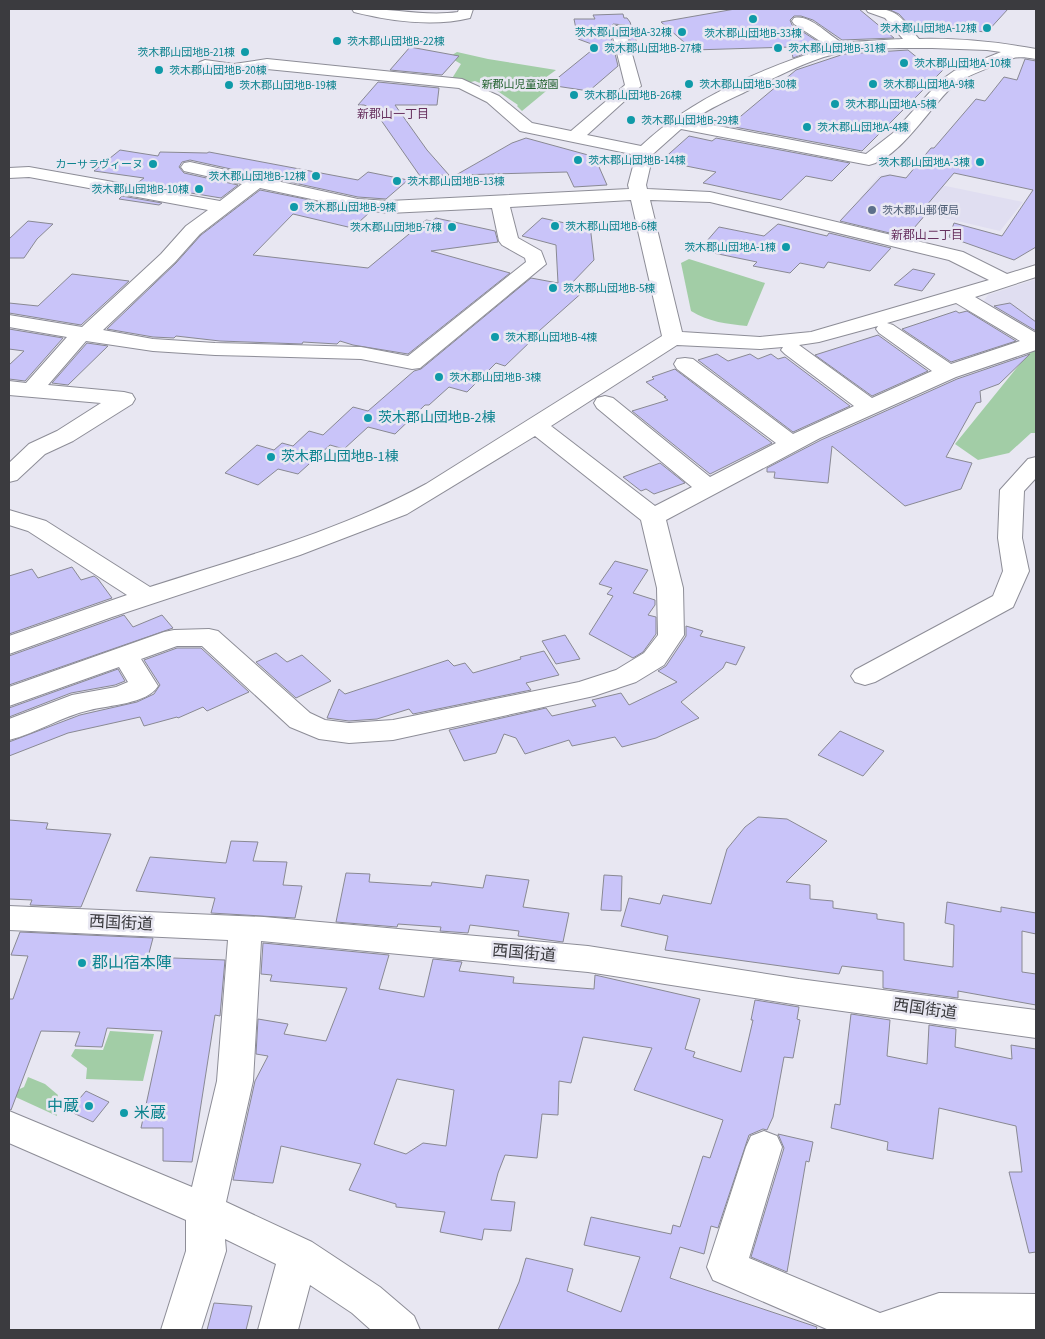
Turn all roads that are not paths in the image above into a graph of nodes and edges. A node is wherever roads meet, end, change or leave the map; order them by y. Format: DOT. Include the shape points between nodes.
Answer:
graph roads {
  1 [pos="359,9"];
  2 [pos="466,9"];
  3 [pos="873,9"];
  4 [pos="799,21"];
  5 [pos="618,28"];
  6 [pos="915,43"];
  7 [pos="841,48"];
  8 [pos="1031,49"];
  9 [pos="205,65"];
  10 [pos="678,123"];
  11 [pos="573,138"];
  12 [pos="646,152"];
  13 [pos="190,168"];
  14 [pos="9,173"];
  15 [pos="257,181"];
  16 [pos="640,195"];
  17 [pos="498,202"];
  18 [pos="223,208"];
  19 [pos="1036,271"];
  20 [pos="1006,281"];
  21 [pos="959,296"];
  22 [pos="9,321"];
  23 [pos="886,329"];
  24 [pos="84,335"];
  25 [pos="673,338"];
  26 [pos="1036,342"];
  27 [pos="792,350"];
  28 [pos="685,364"];
  29 [pos="948,372"];
  30 [pos="9,388"];
  31 [pos="31,391"];
  32 [pos="605,403"];
  33 [pos="870,407"];
  34 [pos="536,426"];
  35 [pos="792,444"];
  36 [pos="1036,464"];
  37 [pos="9,476"];
  38 [pos="708,488"];
  39 [pos="9,517"];
  40 [pos="653,517"];
  41 [pos="148,597"];
  42 [pos="9,645"];
  43 [pos="125,656"];
  44 [pos="865,676"];
  45 [pos="9,697"];
  46 [pos="9,730"];
  47 [pos="9,918"];
  48 [pos="245,928"];
  49 [pos="1036,1024"];
  50 [pos="9,1127"];
  51 [pos="764,1147"];
  52 [pos="205,1210"];
  53 [pos="298,1255"];
  54 [pos="1036,1313"];
  55 [pos="181,1330"];
  56 [pos="278,1330"];
  57 [pos="400,1330"];
  58 [pos="874,1330"];
  59 [pos="885,1330"];
  1 -- 2 [label="street" via="429,17 465,15"];
  3 -- 6 [label="street" via="890,15"];
  4 -- 7 [label="street"];
  5 -- 11 [label="street" via="633,86"];
  6 -- 7 [label="street"];
  6 -- 8 [label="street"];
  7 -- 10 [label="street" via="768,75 699,108"];
  8 -- 10 [label="street" via="960,74 946,84 899,137 869,160"];
  9 -- 11 [label="street" via="234,69 267,64 462,84 493,99 526,128"];
  10 -- 12 [label="street"];
  11 -- 12 [label="street"];
  12 -- 16 [label="street" via="636,185"];
  13 -- 15 [label="street"];
  14 -- 18 [label="street" via="29,172"];
  15 -- 17 [label="street" via="358,204"];
  15 -- 18 [label="street"];
  16 -- 17 [label="street"];
  16 -- 20 [label="street" via="710,197 956,256"];
  16 -- 25 [label="street"];
  17 -- 24 [label="street" via="508,241 534,255 536,264 412,364 361,353 153,345"];
  18 -- 24 [label="street" via="193,230 168,258"];
  19 -- 20 [label="street"];
  20 -- 21 [label="street"];
  21 -- 25 [label="street" via="812,338 760,343"];
  21 -- 26 [label="street"];
  22 -- 24 [label="street"];
  23 -- 29 [label="street"];
  24 -- 31 [label="street"];
  25 -- 34 [label="street"];
  26 -- 29 [label="street"];
  27 -- 33 [label="street"];
  28 -- 35 [label="street"];
  29 -- 33 [label="street"];
  30 -- 31 [label="street"];
  31 -- 37 [label="street" via="124,399 65,436 37,449"];
  32 -- 38 [label="street"];
  33 -- 35 [label="street"];
  34 -- 40 [label="street"];
  34 -- 41 [label="street" via="398,509 291,550"];
  35 -- 38 [label="street"];
  36 -- 44 [label="street" via="1012,490 1010,538 1016,570 1004,601"];
  38 -- 40 [label="street"];
  39 -- 41 [label="street" via="37,526"];
  40 -- 43 [label="street" via="670,588 671,634 654,659 626,676 584,690 393,730 349,733 319,728 300,720 210,637 174,638"];
  41 -- 42 [label="street"];
  43 -- 45 [label="street"];
  43 -- 46 [label="street" via="144,686 121,695 82,702"];
  47 -- 48 [label="street, 西国街道"];
  48 -- 49 [label="street, 西国街道" via="588,959"];
  48 -- 52 [label="street" via="235,1081"];
  50 -- 52 [label="street"];
  51 -- 58 [label="street" via="727,1267"];
  52 -- 53 [label="street"];
  52 -- 55 [label="street" via="206,1251"];
  53 -- 56 [label="street"];
  53 -- 57 [label="street" via="366,1300"];
  54 -- 59 [label="street" via="939,1312"];
}
